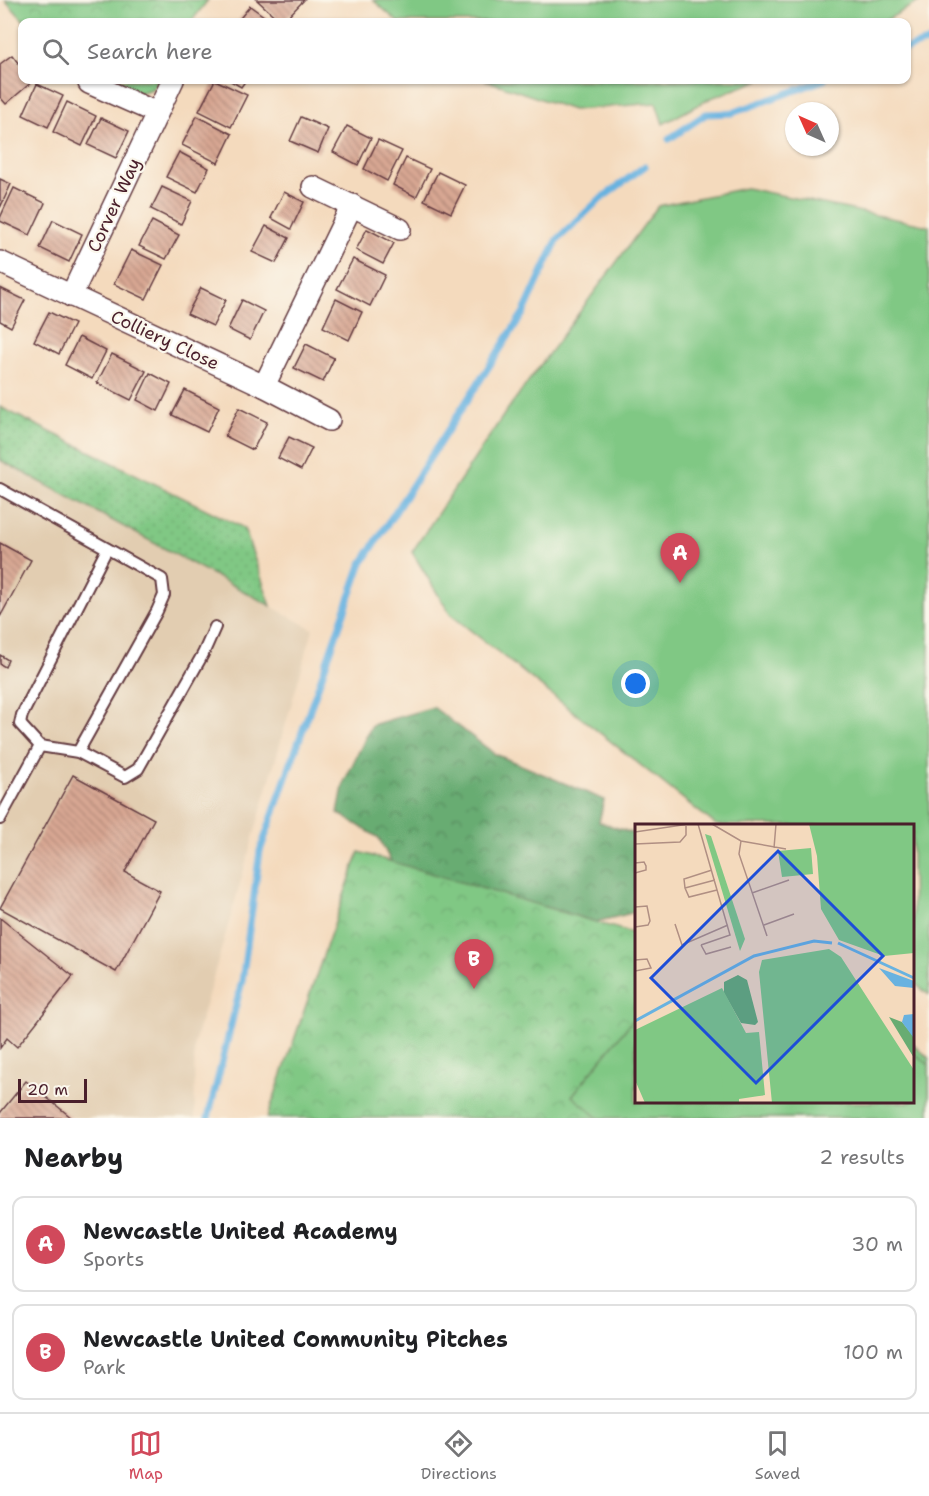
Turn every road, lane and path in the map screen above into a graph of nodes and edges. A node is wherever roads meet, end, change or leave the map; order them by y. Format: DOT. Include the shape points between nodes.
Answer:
graph roads {
  1 [pos="91,84"];
  2 [pos="171,84"];
  3 [pos="158,113"];
  4 [pos="313,187"];
  5 [pos="352,205"];
  6 [pos="400,229"];
  7 [pos="0,262"];
  8 [pos="71,296"];
  9 [pos="264,386"];
  10 [pos="329,420"];
  11 [pos="0,489"];
  12 [pos="108,549"];
  13 [pos="215,627"];
  14 [pos="40,746"];
  15 [pos="78,752"];
  16 [pos="0,819"];
  1 -- 3 [label="street"];
  2 -- 3 [label="street, Corver Way"];
  3 -- 8 [label="street, Corver Way"];
  4 -- 5 [label="street"];
  5 -- 6 [label="street"];
  5 -- 9 [label="street"];
  7 -- 8 [label="street, Colliery Close"];
  8 -- 9 [label="street, Colliery Close"];
  9 -- 10 [label="street, Colliery Close"];
  11 -- 12 [label="lane"];
  12 -- 14 [label="lane" via="22,715 20,724"];
  12 -- 15 [label="lane" via="162,579 164,595"];
  13 -- 15 [label="lane" via="138,769 125,777"];
  14 -- 15 [label="lane"];
  14 -- 16 [label="lane"];
}
